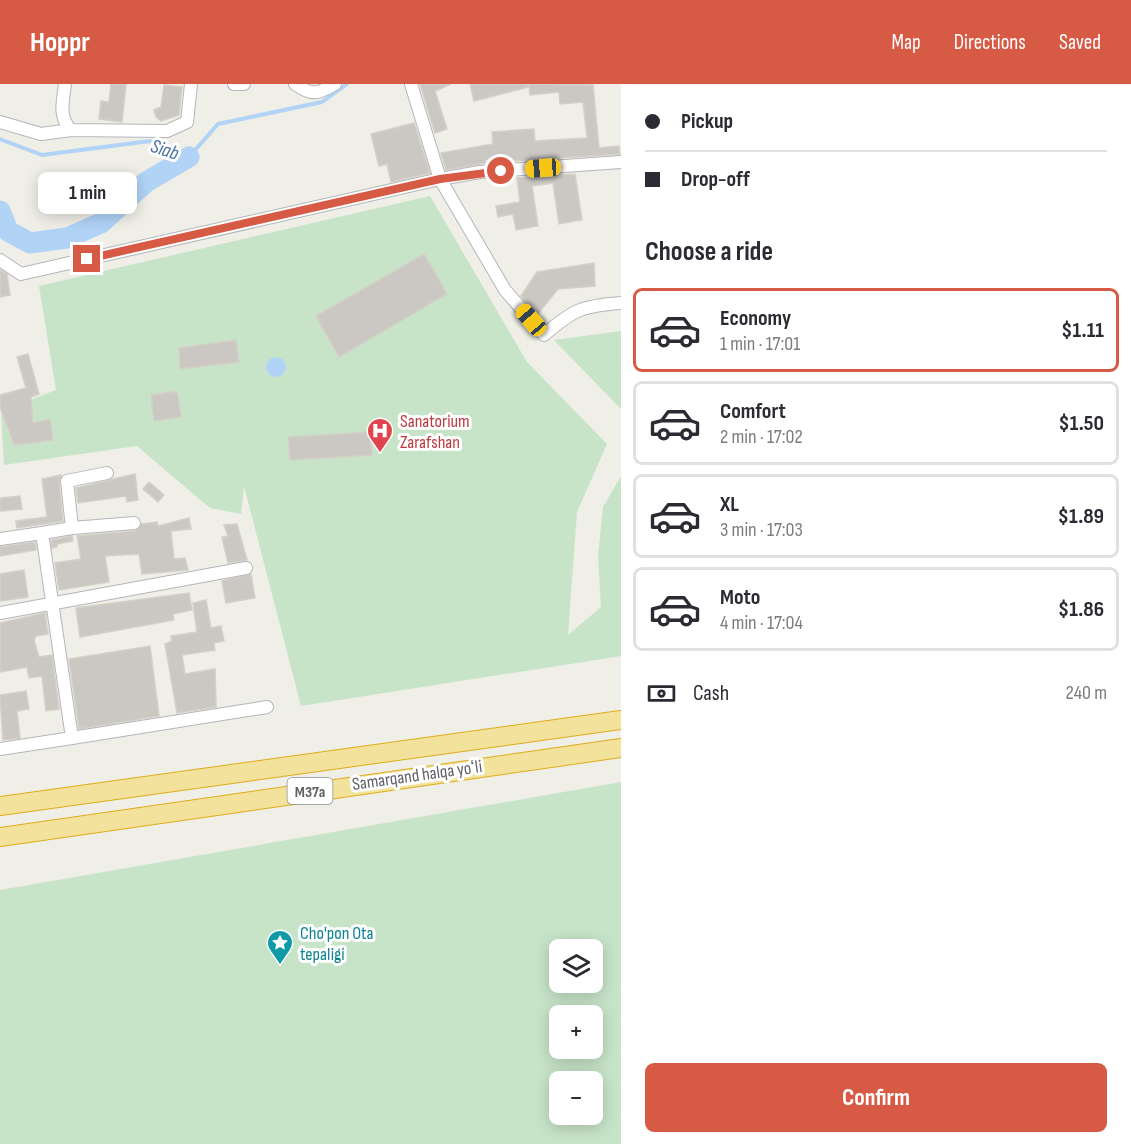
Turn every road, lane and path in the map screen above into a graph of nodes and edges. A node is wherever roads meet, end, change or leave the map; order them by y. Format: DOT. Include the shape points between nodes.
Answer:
graph roads {
  1 [pos="65,84"];
  2 [pos="191,84"];
  3 [pos="234,84"];
  4 [pos="244,84"];
  5 [pos="295,84"];
  6 [pos="335,84"];
  7 [pos="411,84"];
  8 [pos="0,122"];
  9 [pos="71,130"];
  10 [pos="621,162"];
  11 [pos="440,179"];
  12 [pos="0,260"];
  13 [pos="621,303"];
  14 [pos="107,473"];
  15 [pos="134,523"];
  16 [pos="72,528"];
  17 [pos="42,533"];
  18 [pos="0,539"];
  19 [pos="246,568"];
  20 [pos="54,603"];
  21 [pos="0,613"];
  22 [pos="267,707"];
  23 [pos="621,720"];
  24 [pos="579,724"];
  25 [pos="72,738"];
  26 [pos="621,747"];
  27 [pos="0,749"];
  28 [pos="579,753"];
  29 [pos="0,806"];
  30 [pos="0,837"];
  1 -- 9 [label="street" via="62,113 64,124"];
  2 -- 9 [label="street" via="187,122 179,128"];
  3 -- 4 [label="street"];
  5 -- 6 [label="street" via="307,93 322,92"];
  7 -- 11 [label="street"];
  8 -- 9 [label="street" via="41,134"];
  10 -- 11 [label="street" via="480,172"];
  11 -- 12 [label="street" via="21,274"];
  11 -- 13 [label="street" via="505,290 544,334 569,313"];
  14 -- 16 [label="street" via="67,481"];
  15 -- 16 [label="street"];
  16 -- 17 [label="street"];
  17 -- 18 [label="street"];
  17 -- 20 [label="street"];
  19 -- 20 [label="street"];
  20 -- 21 [label="street"];
  20 -- 25 [label="street"];
  22 -- 25 [label="street"];
  23 -- 24 [label="highway, Samarqand halqa yoʻli / M37a"];
  24 -- 28 [label="highway" via="568,730 565,740 569,749"];
  24 -- 29 [label="highway, Samarqand halqa yoʻli / M37a"];
  25 -- 27 [label="street"];
  26 -- 28 [label="highway, Samarqand halqa yoʻli / M37a"];
  28 -- 30 [label="highway, Samarqand halqa yoʻli / M37a"];
}
